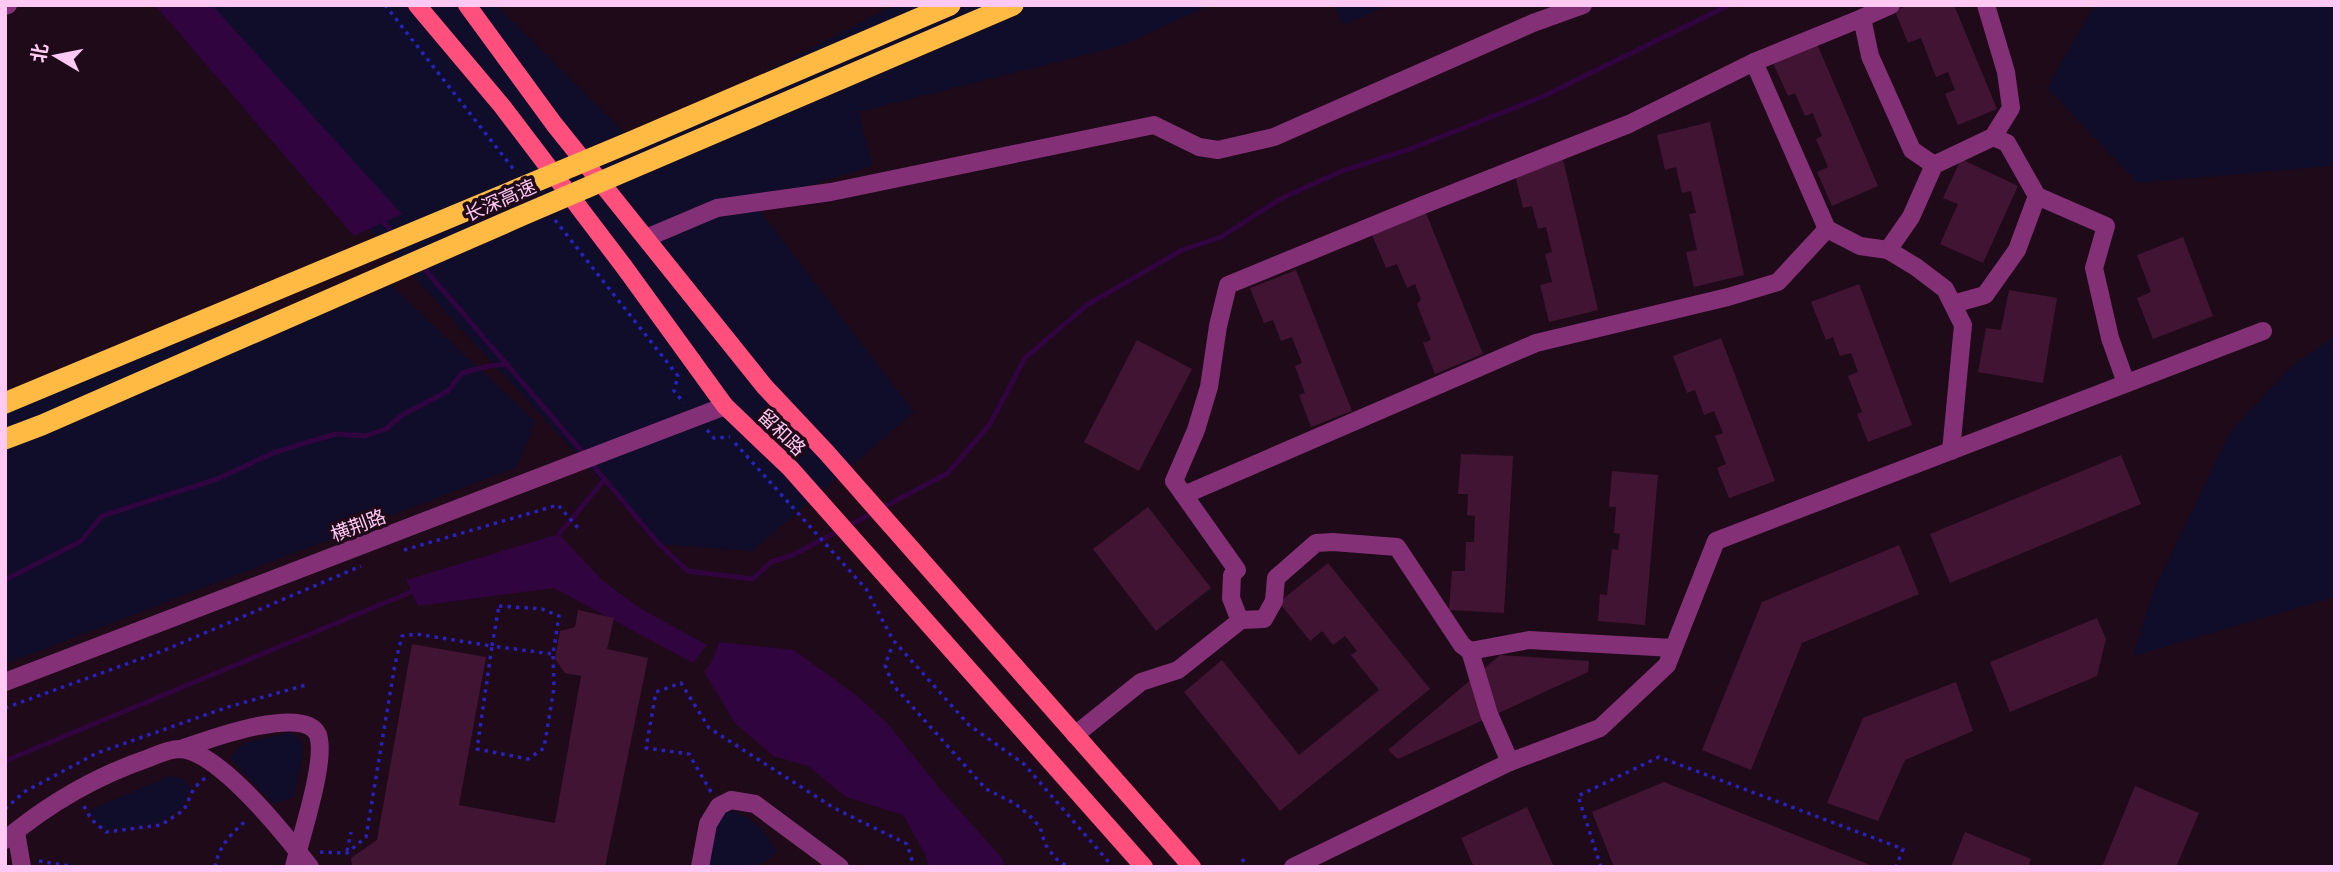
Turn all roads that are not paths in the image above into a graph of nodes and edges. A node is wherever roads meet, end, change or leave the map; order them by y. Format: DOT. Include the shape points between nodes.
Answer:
graph roads {
  1 [pos="417,5"];
  2 [pos="467,5"];
  3 [pos="950,5"];
  4 [pos="1013,5"];
  5 [pos="1583,5"];
  6 [pos="1891,5"];
  7 [pos="1986,5"];
  8 [pos="1862,18"];
  9 [pos="1754,62"];
  10 [pos="1993,137"];
  11 [pos="1934,165"];
  12 [pos="2037,195"];
  13 [pos="1827,229"];
  14 [pos="646,238"];
  15 [pos="1888,250"];
  16 [pos="1953,304"];
  17 [pos="2263,331"];
  18 [pos="86,370"];
  19 [pos="2126,383"];
  20 [pos="5,397"];
  21 [pos="5,403"];
  22 [pos="725,407"];
  23 [pos="5,439"];
  24 [pos="1951,451"];
  25 [pos="1184,495"];
  26 [pos="1240,621"];
  27 [pos="1673,648"];
  28 [pos="1470,651"];
  29 [pos="5,682"];
  30 [pos="1075,735"];
  31 [pos="181,749"];
  32 [pos="1510,762"];
  33 [pos="11,836"];
  34 [pos="296,859"];
  35 [pos="22,863"];
  36 [pos="310,867"];
  37 [pos="700,867"];
  38 [pos="840,867"];
  39 [pos="1144,867"];
  40 [pos="1192,867"];
  41 [pos="1293,867"];
  1 -- 22 [label="main road, 留和路" via="502,106"];
  2 -- 14 [label="main road, 留和路" via="554,124"];
  3 -- 18 [label="highway, 长深高速"];
  4 -- 23 [label="highway, 长深高速"];
  5 -- 14 [label="street" via="1274,137 1218,150 1199,147 1154,125 831,192 717,208"];
  6 -- 8 [label="street"];
  7 -- 10 [label="street" via="2006,72 2011,108"];
  8 -- 9 [label="street"];
  8 -- 11 [label="street" via="1870,56 1912,150"];
  9 -- 13 [label="street"];
  9 -- 25 [label="street" via="1629,124 1228,285 1209,387 1174,481"];
  10 -- 11 [label="street"];
  10 -- 12 [label="street" via="2007,144"];
  11 -- 15 [label="street" via="1912,217"];
  12 -- 16 [label="street" via="2017,250 1985,295"];
  12 -- 19 [label="street" via="2106,226 2094,268"];
  13 -- 15 [label="street" via="1860,246"];
  13 -- 25 [label="street" via="1778,282 1536,343"];
  14 -- 30 [label="main road, 留和路" via="765,387"];
  15 -- 16 [label="street" via="1945,289"];
  16 -- 24 [label="street" via="1963,325"];
  17 -- 19 [label="street"];
  18 -- 20 [label="highway"];
  18 -- 21 [label="highway, 长深高速"];
  19 -- 24 [label="street"];
  22 -- 29 [label="street, 横荆路"];
  22 -- 39 [label="main road, 留和路" via="790,468"];
  24 -- 27 [label="street" via="1716,541"];
  25 -- 26 [label="street" via="1237,570 1232,575 1231,598"];
  26 -- 28 [label="street" via="1264,619 1274,601 1276,578 1315,543 1397,547"];
  26 -- 30 [label="street" via="1178,670 1141,682"];
  27 -- 28 [label="street" via="1529,640"];
  27 -- 32 [label="street" via="1667,665 1600,728"];
  28 -- 32 [label="street"];
  30 -- 40 [label="main road, 留和路"];
  31 -- 33 [label="street" via="95,780"];
  31 -- 34 [label="street" via="217,768 260,808"];
  31 -- 34 [label="street" via="279,722 312,727 319,750"];
  32 -- 41 [label="street"];
  33 -- 35 [label="street"];
  34 -- 36 [label="street"];
  37 -- 38 [label="street" via="708,824 719,806 731,800 755,804"];
}
